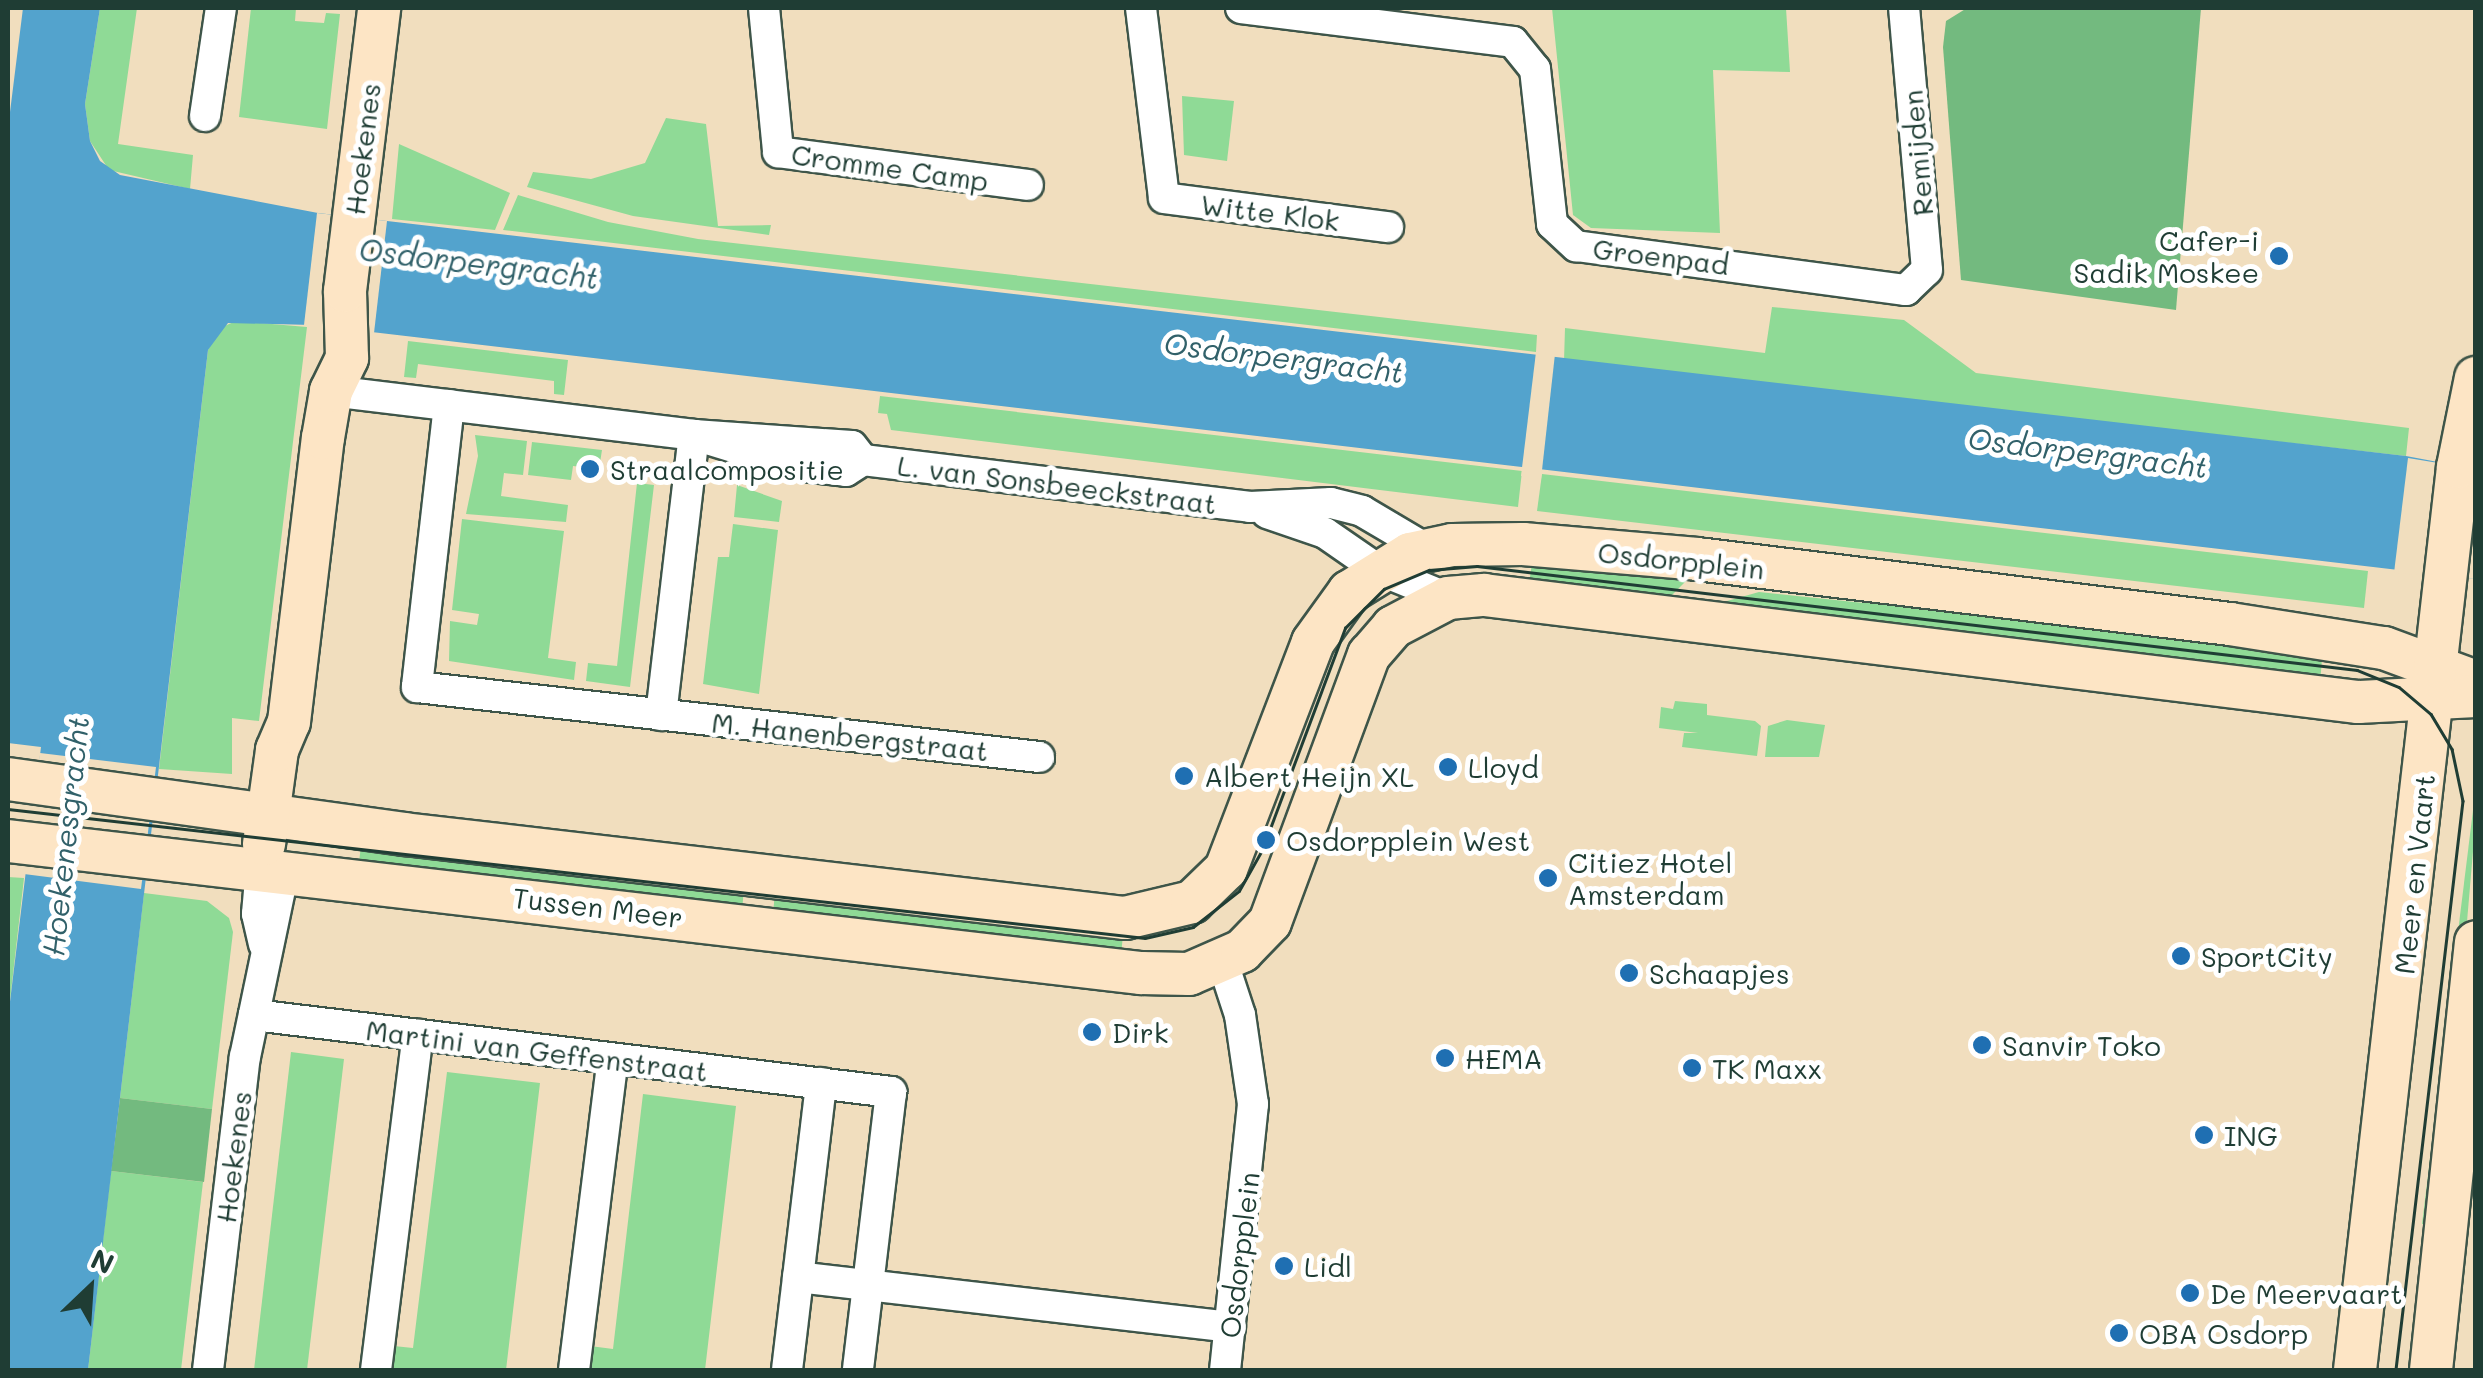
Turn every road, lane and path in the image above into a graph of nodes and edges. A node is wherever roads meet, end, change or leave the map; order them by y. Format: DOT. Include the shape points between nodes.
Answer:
graph roads {
  1 [pos="220,8"];
  2 [pos="371,8"];
  3 [pos="764,8"];
  4 [pos="1141,8"];
  5 [pos="1241,8"];
  6 [pos="1904,8"];
  7 [pos="1306,11"];
  8 [pos="1483,22"];
  9 [pos="205,116"];
  10 [pos="1028,185"];
  11 [pos="1388,227"];
  12 [pos="1906,290"];
  13 [pos="2476,378"];
  14 [pos="331,391"];
  15 [pos="449,405"];
  16 [pos="694,435"];
  17 [pos="1250,507"];
  18 [pos="1428,550"];
  19 [pos="1377,569"];
  20 [pos="2444,596"];
  21 [pos="1448,598"];
  22 [pos="2384,648"];
  23 [pos="2448,683"];
  24 [pos="2476,696"];
  25 [pos="2358,702"];
  26 [pos="660,715"];
  27 [pos="2427,753"];
  28 [pos="1039,756"];
  29 [pos="8,779"];
  30 [pos="279,817"];
  31 [pos="8,841"];
  32 [pos="272,869"];
  33 [pos="1184,906"];
  34 [pos="2476,942"];
  35 [pos="1206,968"];
  36 [pos="254,1016"];
  37 [pos="418,1036"];
  38 [pos="613,1059"];
  39 [pos="821,1083"];
  40 [pos="798,1277"];
  41 [pos="868,1285"];
  42 [pos="1230,1327"];
  43 [pos="208,1370"];
  44 [pos="376,1370"];
  45 [pos="574,1370"];
  46 [pos="787,1370"];
  47 [pos="858,1370"];
  48 [pos="1225,1370"];
  49 [pos="2355,1370"];
  50 [pos="2430,1370"];
  1 -- 9 [label="street"];
  2 -- 14 [label="street, Hoekenes"];
  3 -- 10 [label="street, Cromme Camp" via="778,152"];
  4 -- 11 [label="street, Witte Klok" via="1164,198"];
  5 -- 7 [label="street"];
  6 -- 12 [label="street, Remijden" via="1927,270"];
  7 -- 8 [label="street"];
  8 -- 12 [label="street, Groenpad" via="1513,42 1535,70 1552,224 1576,246"];
  13 -- 20 [label="street, Meer en Vaart" via="2458,466"];
  14 -- 15 [label="street, L. van Sonsbeeckstraat"];
  14 -- 30 [label="street, Hoekenes" via="290,722 298,750"];
  15 -- 16 [label="street, L. van Sonsbeeckstraat"];
  15 -- 26 [label="street, M. Hanenbergstraat" via="416,687"];
  16 -- 17 [label="street, L. van Sonsbeeckstraat" via="792,464 846,471 863,460"];
  16 -- 26 [label="street"];
  17 -- 18 [label="street, L. van Sonsbeeckstraat" via="1331,503 1362,511"];
  17 -- 19 [label="street, L. van Sonsbeeckstraat" via="1325,533"];
  18 -- 19 [label="street, Osdorpplein"];
  18 -- 22 [label="street, Osdorpplein" via="1523,544 1698,560"];
  19 -- 21 [label="street, L. van Sonsbeeckstraat"];
  19 -- 33 [label="street, Osdorpplein" via="1320,628 1236,852 1208,890"];
  20 -- 22 [label="street, Osdorpplein" via="2424,638"];
  20 -- 23 [label="street, Meer en Vaart"];
  21 -- 25 [label="street, Osdorpplein" via="1500,597"];
  21 -- 35 [label="street, Osdorpplein" via="1412,614 1369,655 1280,906 1259,936"];
  22 -- 23 [label="street, Osdorpplein"];
  23 -- 24 [label="street, Osdorpplein"];
  23 -- 25 [label="street, Osdorpplein"];
  23 -- 27 [label="street, Meer en Vaart"];
  25 -- 27 [label="street, Osdorpplein" via="2396,720"];
  26 -- 28 [label="street, M. Hanenbergstraat"];
  27 -- 49 [label="street, Meer en Vaart"];
  29 -- 30 [label="street, Tussen Meer"];
  30 -- 32 [label="street, Hoekenes"];
  30 -- 33 [label="street, Tussen Meer" via="1089,914 1147,916"];
  31 -- 32 [label="street, Tussen Meer"];
  32 -- 35 [label="street, Tussen Meer" via="1141,974"];
  32 -- 36 [label="street, Hoekenes" via="256,914 264,944"];
  34 -- 50 [label="street"];
  35 -- 42 [label="street, Osdorpplein" via="1240,1015 1253,1104"];
  36 -- 37 [label="street, Martini van Geffenstraat"];
  36 -- 43 [label="street, Hoekenes"];
  37 -- 38 [label="street, Martini van Geffenstraat"];
  37 -- 44 [label="street"];
  38 -- 39 [label="street, Martini van Geffenstraat"];
  38 -- 45 [label="street"];
  39 -- 40 [label="street"];
  39 -- 41 [label="street, Martini van Geffenstraat" via="891,1092"];
  40 -- 41 [label="street"];
  40 -- 46 [label="street"];
  41 -- 42 [label="street"];
  41 -- 47 [label="street, Martini van Geffenstraat"];
  42 -- 48 [label="street, Osdorpplein"];
}
